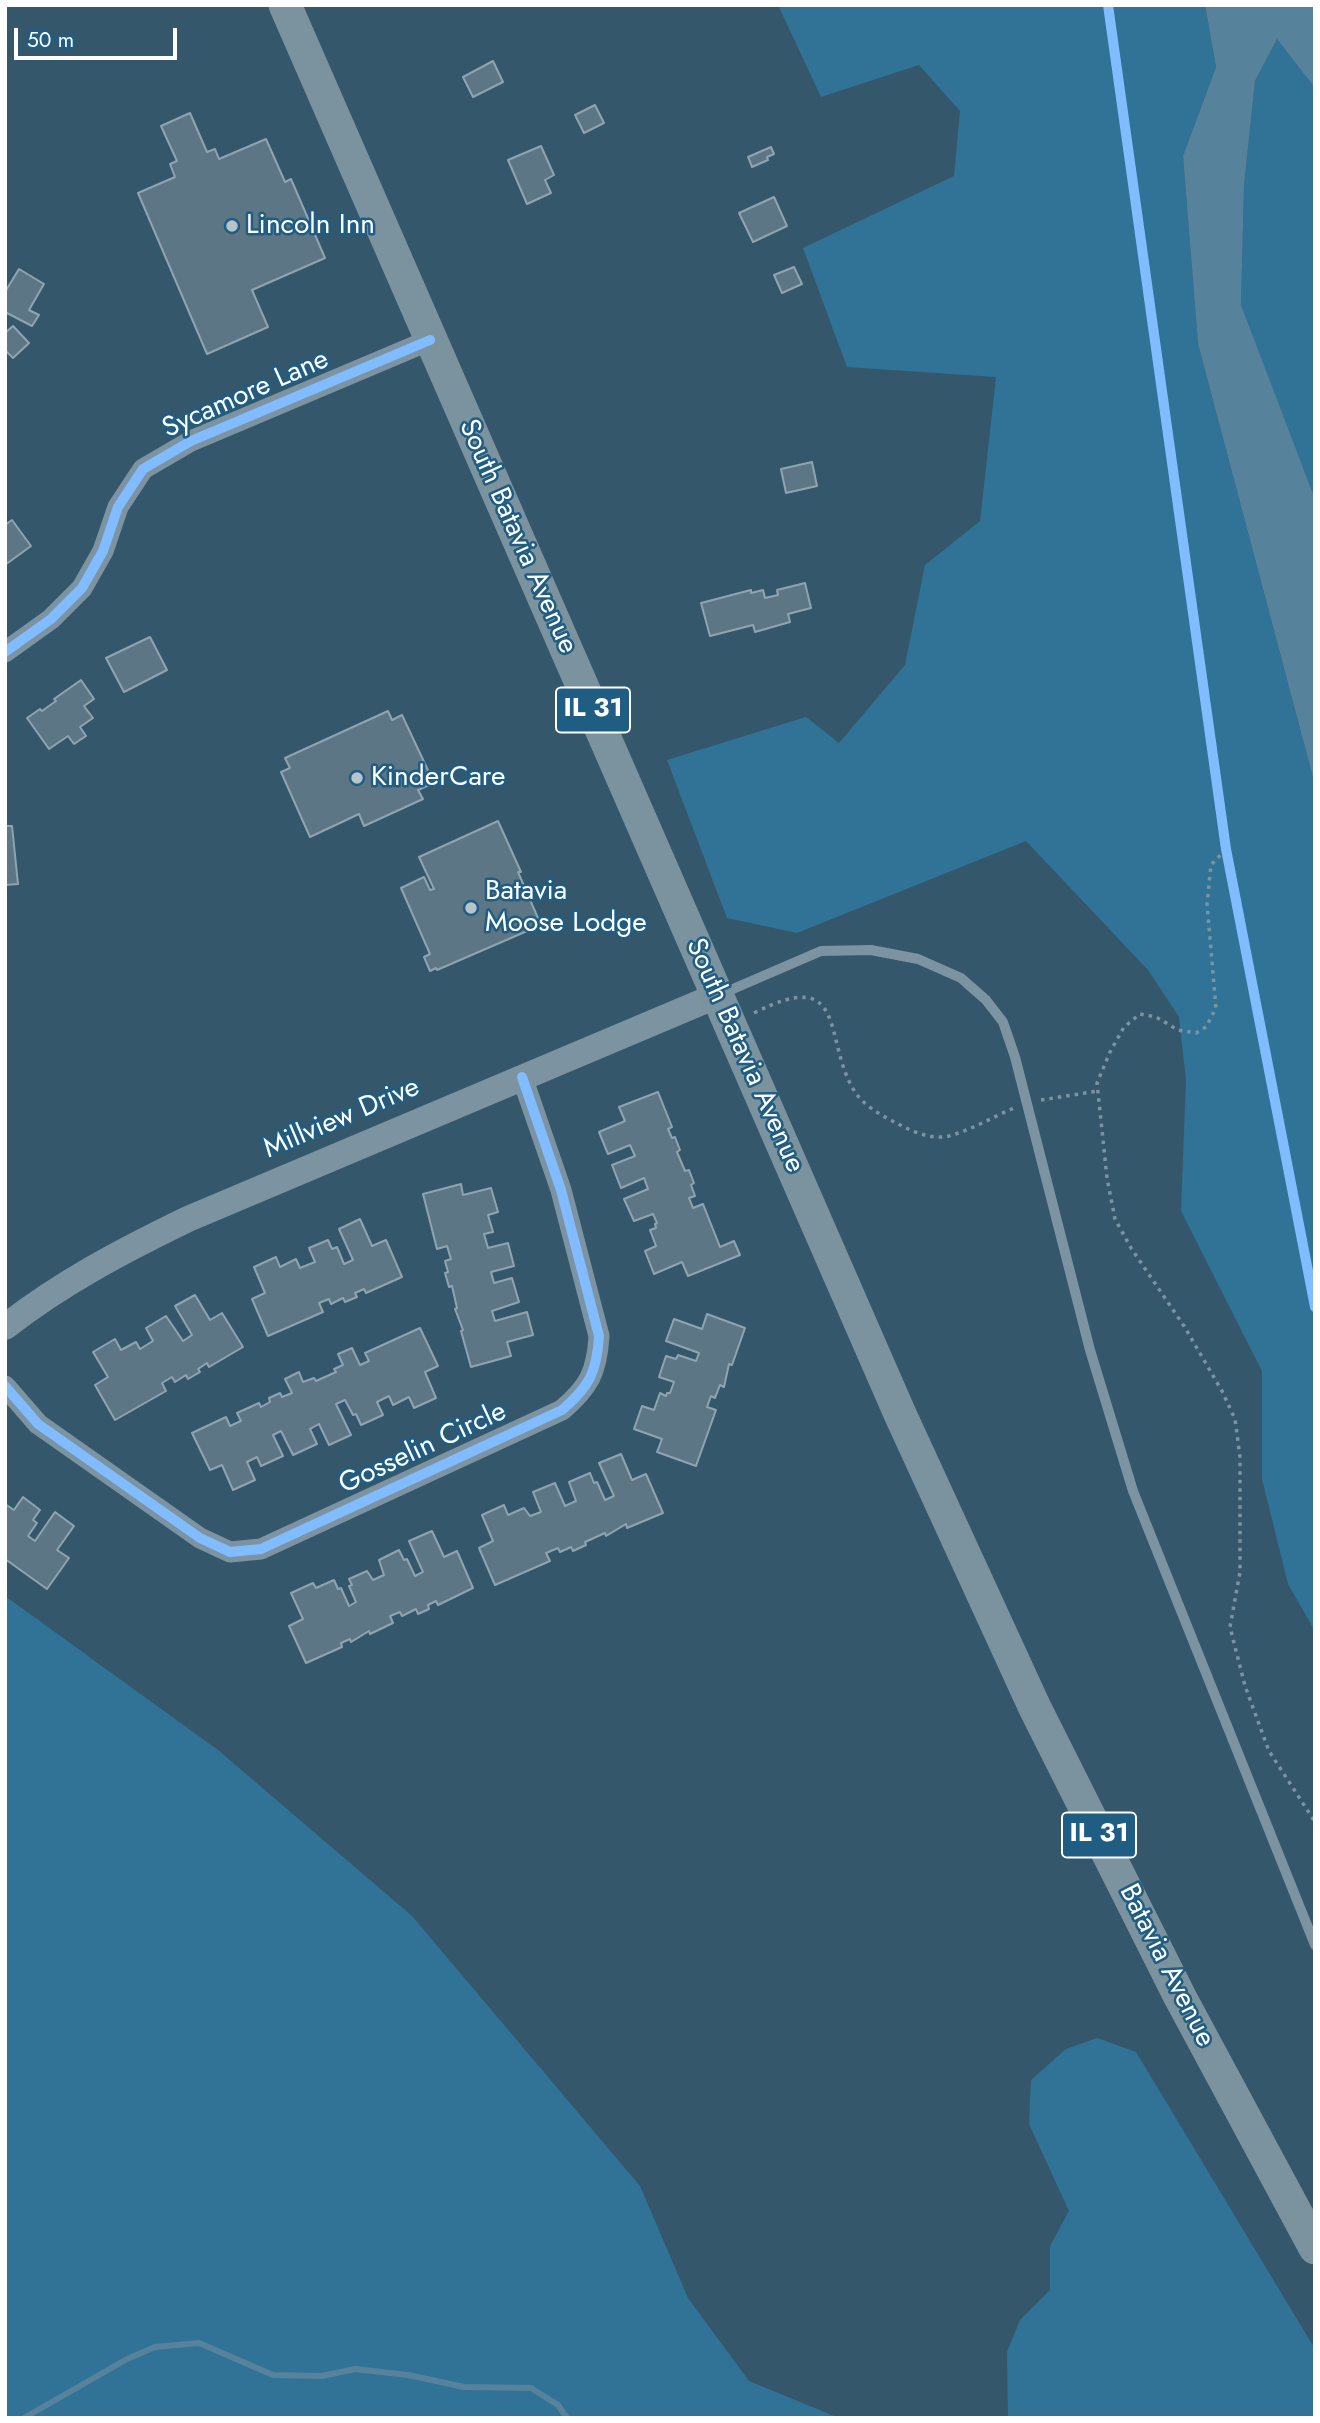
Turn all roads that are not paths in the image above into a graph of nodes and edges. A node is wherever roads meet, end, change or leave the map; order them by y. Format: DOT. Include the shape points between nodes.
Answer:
graph roads {
  1 [pos="285,5"];
  2 [pos="430,340"];
  3 [pos="5,652"];
  4 [pos="716,996"];
  5 [pos="522,1077"];
  6 [pos="5,1327"];
  7 [pos="5,1386"];
  8 [pos="900,1414"];
  9 [pos="1315,1945"];
  10 [pos="1315,2248"];
  1 -- 2 [label="main road, South Batavia Avenue / IL 31"];
  2 -- 3 [label="street, Sycamore Lane" via="191,441 143,469 118,507 103,551 82,588 51,619"];
  2 -- 4 [label="main road, South Batavia Avenue / IL 31"];
  4 -- 5 [label="street, Millview Drive"];
  4 -- 8 [label="main road, South Batavia Avenue / IL 31"];
  4 -- 9 [label="lane" via="821,951 871,950 918,958 961,978 1003,1022 1090,1350 1133,1492"];
  5 -- 6 [label="street, Millview Drive" via="145,1240 84,1273"];
  5 -- 7 [label="street, Gosselin Circle" via="561,1190 599,1336 591,1379 562,1410 261,1549 230,1552 201,1538 38,1423"];
  8 -- 10 [label="main road, Batavia Avenue / IL 31" via="1035,1707 1180,1997"];
}
